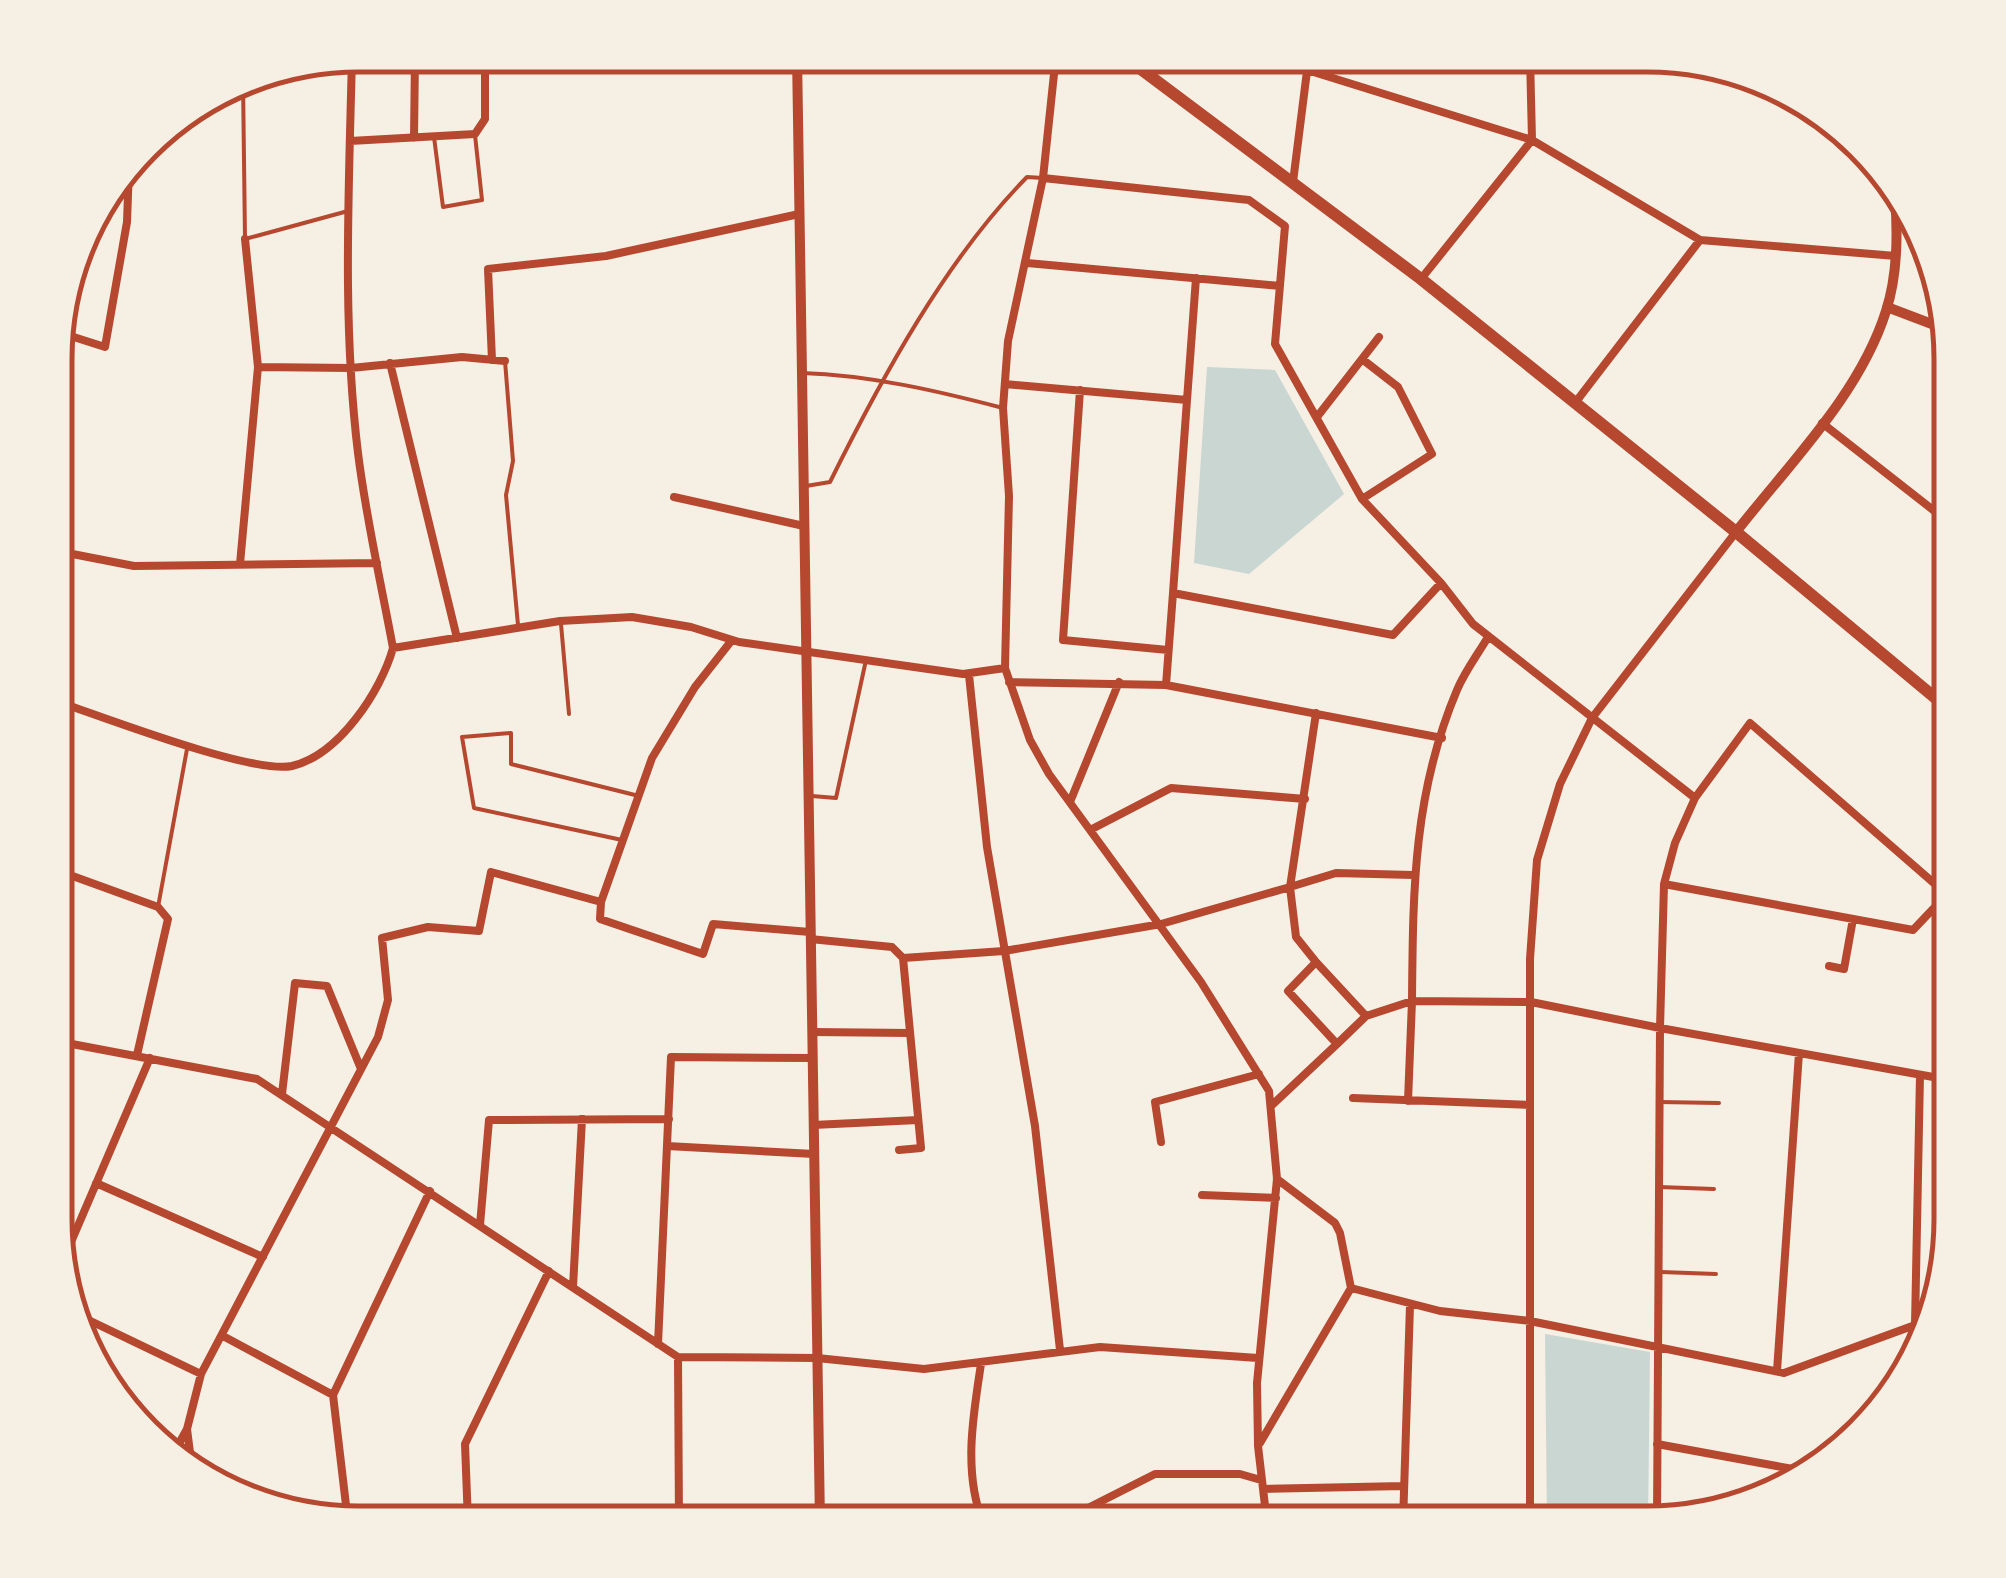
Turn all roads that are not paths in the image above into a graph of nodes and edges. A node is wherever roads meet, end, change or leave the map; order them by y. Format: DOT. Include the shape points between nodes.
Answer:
graph roads {
  1 [pos="415,72"];
  2 [pos="485,72"];
  3 [pos="797,72"];
  4 [pos="352,73"];
  5 [pos="1054,73"];
  6 [pos="1146,73"];
  7 [pos="1307,73"];
  8 [pos="1316,73"];
  9 [pos="1530,73"];
  10 [pos="243,97"];
  11 [pos="475,134"];
  12 [pos="434,137"];
  13 [pos="414,138"];
  14 [pos="350,140"];
  15 [pos="1532,140"];
  16 [pos="1043,178"];
  17 [pos="1293,182"];
  18 [pos="127,192"];
  19 [pos="348,211"];
  20 [pos="799,214"];
  21 [pos="1896,218"];
  22 [pos="246,239"];
  23 [pos="1700,240"];
  24 [pos="1896,256"];
  25 [pos="1027,263"];
  26 [pos="1196,278"];
  27 [pos="1421,279"];
  28 [pos="1280,286"];
  29 [pos="1887,308"];
  30 [pos="1931,324"];
  31 [pos="1379,336"];
  32 [pos="74,337"];
  33 [pos="1362,359"];
  34 [pos="492,360"];
  35 [pos="506,361"];
  36 [pos="390,363"];
  37 [pos="258,366"];
  38 [pos="351,368"];
  39 [pos="801,372"];
  40 [pos="880,382"];
  41 [pos="1005,384"];
  42 [pos="1080,390"];
  43 [pos="1187,400"];
  44 [pos="1574,404"];
  45 [pos="1004,408"];
  46 [pos="1316,418"];
  47 [pos="1822,423"];
  48 [pos="804,486"];
  49 [pos="674,497"];
  50 [pos="1362,499"];
  51 [pos="1934,511"];
  52 [pos="804,526"];
  53 [pos="1736,532"];
  54 [pos="72,554"];
  55 [pos="377,563"];
  56 [pos="240,564"];
  57 [pos="1441,583"];
  58 [pos="1172,593"];
  59 [pos="560,621"];
  60 [pos="518,627"];
  61 [pos="1488,636"];
  62 [pos="457,638"];
  63 [pos="732,640"];
  64 [pos="393,648"];
  65 [pos="805,650"];
  66 [pos="1168,650"];
  67 [pos="866,660"];
  68 [pos="1005,668"];
  69 [pos="969,675"];
  70 [pos="1009,682"];
  71 [pos="1118,682"];
  72 [pos="1166,685"];
  73 [pos="1934,697"];
  74 [pos="72,707"];
  75 [pos="1316,713"];
  76 [pos="569,714"];
  77 [pos="1592,718"];
  78 [pos="1442,738"];
  79 [pos="187,745"];
  80 [pos="639,796"];
  81 [pos="808,796"];
  82 [pos="1695,798"];
  83 [pos="1305,799"];
  84 [pos="1070,802"];
  85 [pos="1092,829"];
  86 [pos="623,840"];
  87 [pos="1413,875"];
  88 [pos="73,876"];
  89 [pos="1933,881"];
  90 [pos="1664,884"];
  91 [pos="1290,887"];
  92 [pos="601,902"];
  93 [pos="158,907"];
  94 [pos="1933,910"];
  95 [pos="1853,919"];
  96 [pos="1161,924"];
  97 [pos="810,936"];
  98 [pos="1004,951"];
  99 [pos="903,958"];
  100 [pos="1316,962"];
  101 [pos="1829,966"];
  102 [pos="1412,1001"];
  103 [pos="1531,1002"];
  104 [pos="1366,1016"];
  105 [pos="1660,1028"];
  106 [pos="812,1032"];
  107 [pos="910,1033"];
  108 [pos="73,1044"];
  109 [pos="1338,1044"];
  110 [pos="1799,1052"];
  111 [pos="137,1055"];
  112 [pos="150,1058"];
  113 [pos="812,1058"];
  114 [pos="361,1069"];
  115 [pos="1259,1074"];
  116 [pos="1920,1075"];
  117 [pos="1933,1077"];
  118 [pos="282,1094"];
  119 [pos="1353,1098"];
  120 [pos="1408,1100"];
  121 [pos="1659,1102"];
  122 [pos="1719,1102"];
  123 [pos="1530,1105"];
  124 [pos="1272,1106"];
  125 [pos="582,1119"];
  126 [pos="668,1119"];
  127 [pos="918,1120"];
  128 [pos="813,1125"];
  129 [pos="331,1126"];
  130 [pos="1161,1142"];
  131 [pos="668,1146"];
  132 [pos="899,1150"];
  133 [pos="814,1154"];
  134 [pos="1277,1179"];
  135 [pos="96,1183"];
  136 [pos="1658,1187"];
  137 [pos="1714,1189"];
  138 [pos="430,1191"];
  139 [pos="1202,1195"];
  140 [pos="1276,1198"];
  141 [pos="480,1224"];
  142 [pos="73,1237"];
  143 [pos="263,1257"];
  144 [pos="548,1271"];
  145 [pos="1658,1272"];
  146 [pos="1716,1274"];
  147 [pos="573,1287"];
  148 [pos="1350,1288"];
  149 [pos="1410,1305"];
  150 [pos="1530,1320"];
  151 [pos="1915,1320"];
  152 [pos="92,1322"];
  153 [pos="1913,1326"];
  154 [pos="223,1336"];
  155 [pos="658,1344"];
  156 [pos="1658,1346"];
  157 [pos="1060,1350"];
  158 [pos="678,1357"];
  159 [pos="817,1358"];
  160 [pos="1258,1358"];
  161 [pos="981,1364"];
  162 [pos="1776,1371"];
  163 [pos="201,1374"];
  164 [pos="332,1395"];
  165 [pos="187,1430"];
  166 [pos="180,1442"];
  167 [pos="1657,1444"];
  168 [pos="1258,1446"];
  169 [pos="189,1449"];
  170 [pos="1789,1467"];
  171 [pos="1262,1485"];
  172 [pos="1404,1486"];
  173 [pos="346,1505"];
  174 [pos="467,1505"];
  175 [pos="679,1505"];
  176 [pos="820,1505"];
  177 [pos="977,1505"];
  178 [pos="1657,1505"];
  179 [pos="1093,1506"];
  180 [pos="1265,1506"];
  181 [pos="1403,1506"];
  182 [pos="1530,1506"];
  1 -- 13 [label="street"];
  2 -- 11 [label="street" via="486,120"];
  3 -- 20 [label="street"];
  4 -- 14 [label="street"];
  5 -- 16 [label="street"];
  6 -- 17 [label="highway"];
  7 -- 17 [label="street"];
  8 -- 15 [label="street"];
  9 -- 15 [label="street"];
  10 -- 22 [label="lane"];
  11 -- 12 [label="street"];
  11 -- 12 [label="lane" via="482,200 443,207"];
  12 -- 13 [label="street"];
  13 -- 14 [label="street"];
  14 -- 19 [label="street"];
  15 -- 23 [label="street"];
  15 -- 27 [label="street"];
  16 -- 25 [label="street"];
  16 -- 28 [label="street" via="1249,200 1284,226"];
  16 -- 40 [label="lane" via="1028,177 996,209"];
  17 -- 27 [label="highway"];
  18 -- 32 [label="street" via="105,346"];
  19 -- 22 [label="lane"];
  19 -- 38 [label="street"];
  20 -- 34 [label="street" via="606,256 488,269"];
  20 -- 39 [label="street"];
  21 -- 24 [label="street"];
  22 -- 37 [label="street"];
  23 -- 24 [label="street"];
  23 -- 44 [label="street"];
  24 -- 29 [label="street"];
  25 -- 26 [label="street"];
  25 -- 41 [label="street"];
  26 -- 28 [label="street"];
  26 -- 43 [label="street"];
  27 -- 44 [label="highway"];
  28 -- 46 [label="street" via="1275,344"];
  29 -- 30 [label="street"];
  29 -- 47 [label="street" via="1860,368"];
  31 -- 33 [label="street"];
  33 -- 46 [label="street"];
  33 -- 50 [label="street" via="1398,387 1432,454"];
  34 -- 35 [label="street"];
  34 -- 36 [label="street"];
  35 -- 60 [label="lane" via="512,461 506,494"];
  36 -- 38 [label="street"];
  36 -- 62 [label="street"];
  37 -- 38 [label="street"];
  37 -- 56 [label="street"];
  38 -- 55 [label="street"];
  39 -- 40 [label="lane"];
  39 -- 48 [label="street"];
  40 -- 45 [label="lane"];
  40 -- 48 [label="lane" via="830,482"];
  41 -- 42 [label="street"];
  41 -- 45 [label="street"];
  42 -- 43 [label="street"];
  42 -- 66 [label="street" via="1063,640"];
  43 -- 58 [label="street"];
  44 -- 53 [label="highway"];
  45 -- 68 [label="street" via="1010,496"];
  46 -- 50 [label="street"];
  47 -- 51 [label="street"];
  47 -- 53 [label="street"];
  48 -- 52 [label="street"];
  49 -- 52 [label="street"];
  50 -- 57 [label="street"];
  52 -- 65 [label="street"];
  53 -- 73 [label="highway"];
  53 -- 77 [label="street"];
  54 -- 56 [label="street" via="134,566"];
  55 -- 56 [label="street"];
  55 -- 64 [label="street"];
  57 -- 58 [label="street" via="1393,635"];
  57 -- 61 [label="street"];
  58 -- 66 [label="street"];
  59 -- 60 [label="street"];
  59 -- 63 [label="street" via="650,619"];
  59 -- 76 [label="lane"];
  60 -- 62 [label="street"];
  61 -- 77 [label="street"];
  61 -- 78 [label="street" via="1458,688"];
  62 -- 64 [label="street"];
  63 -- 65 [label="street"];
  63 -- 80 [label="street" via="661,744"];
  64 -- 79 [label="street" via="371,701 346,730 292,766"];
  65 -- 67 [label="street"];
  65 -- 81 [label="street"];
  66 -- 72 [label="street"];
  67 -- 69 [label="street"];
  67 -- 81 [label="lane" via="836,798"];
  68 -- 69 [label="street"];
  68 -- 70 [label="street"];
  69 -- 98 [label="street"];
  70 -- 71 [label="street"];
  70 -- 84 [label="street" via="1036,752"];
  71 -- 72 [label="street"];
  71 -- 84 [label="street"];
  72 -- 75 [label="street"];
  74 -- 79 [label="street"];
  75 -- 78 [label="street"];
  75 -- 83 [label="street"];
  77 -- 82 [label="street"];
  77 -- 103 [label="street" via="1560,784 1538,860"];
  78 -- 87 [label="street"];
  79 -- 93 [label="lane"];
  80 -- 86 [label="street"];
  80 -- 86 [label="lane" via="511,764 510,733 462,737 474,808"];
  81 -- 97 [label="street"];
  82 -- 89 [label="street" via="1750,724"];
  82 -- 90 [label="street"];
  83 -- 85 [label="street" via="1171,788"];
  83 -- 91 [label="street"];
  84 -- 85 [label="street"];
  85 -- 96 [label="street"];
  86 -- 92 [label="street"];
  87 -- 91 [label="street" via="1336,873"];
  87 -- 102 [label="street"];
  88 -- 93 [label="street"];
  90 -- 95 [label="street"];
  90 -- 105 [label="street"];
  91 -- 96 [label="street"];
  91 -- 100 [label="street" via="1296,938"];
  92 -- 97 [label="street" via="600,919 703,954 713,924"];
  92 -- 114 [label="street" via="491,872 479,931 428,927 382,938 388,1000"];
  93 -- 111 [label="street" via="168,919"];
  94 -- 95 [label="street" via="1914,930"];
  95 -- 101 [label="street" via="1844,969"];
  96 -- 98 [label="street"];
  96 -- 115 [label="street"];
  97 -- 99 [label="street" via="892,947"];
  97 -- 106 [label="street"];
  98 -- 99 [label="street"];
  98 -- 157 [label="street" via="1034,1126"];
  99 -- 107 [label="street"];
  100 -- 104 [label="street"];
  100 -- 109 [label="street" via="1288,991"];
  102 -- 103 [label="street"];
  102 -- 104 [label="street"];
  102 -- 120 [label="street"];
  103 -- 105 [label="street"];
  103 -- 123 [label="street"];
  104 -- 109 [label="street"];
  105 -- 110 [label="street"];
  105 -- 121 [label="street"];
  106 -- 107 [label="street"];
  106 -- 113 [label="street"];
  107 -- 127 [label="street"];
  108 -- 111 [label="street"];
  109 -- 124 [label="street"];
  110 -- 116 [label="street"];
  110 -- 162 [label="street"];
  111 -- 112 [label="street"];
  112 -- 118 [label="street" via="257,1079"];
  112 -- 135 [label="street"];
  113 -- 126 [label="street" via="672,1057"];
  113 -- 128 [label="street"];
  114 -- 118 [label="street" via="327,986 295,982"];
  114 -- 129 [label="street"];
  115 -- 124 [label="street"];
  115 -- 130 [label="street" via="1156,1102"];
  116 -- 117 [label="street"];
  116 -- 151 [label="street"];
  118 -- 129 [label="street"];
  119 -- 120 [label="street"];
  120 -- 123 [label="street"];
  121 -- 122 [label="lane"];
  121 -- 136 [label="street"];
  123 -- 150 [label="street"];
  124 -- 134 [label="street"];
  125 -- 126 [label="street"];
  125 -- 141 [label="street" via="489,1120"];
  125 -- 147 [label="street"];
  126 -- 131 [label="street"];
  127 -- 128 [label="street"];
  127 -- 132 [label="street" via="921,1148"];
  128 -- 133 [label="street"];
  129 -- 138 [label="street"];
  129 -- 143 [label="street"];
  131 -- 133 [label="street"];
  131 -- 155 [label="street"];
  133 -- 159 [label="street"];
  134 -- 140 [label="street"];
  134 -- 148 [label="street" via="1335,1223"];
  135 -- 142 [label="street"];
  135 -- 143 [label="street"];
  136 -- 137 [label="lane"];
  136 -- 145 [label="street"];
  138 -- 141 [label="street"];
  138 -- 164 [label="street"];
  139 -- 140 [label="street"];
  140 -- 160 [label="street"];
  141 -- 144 [label="street"];
  143 -- 154 [label="street"];
  144 -- 147 [label="street"];
  144 -- 174 [label="street" via="465,1444"];
  145 -- 146 [label="lane"];
  145 -- 156 [label="street"];
  147 -- 155 [label="street"];
  148 -- 149 [label="street"];
  148 -- 168 [label="street"];
  149 -- 150 [label="street"];
  149 -- 172 [label="street"];
  150 -- 156 [label="street"];
  150 -- 182 [label="street"];
  152 -- 163 [label="street"];
  153 -- 162 [label="street"];
  154 -- 163 [label="street"];
  154 -- 164 [label="street"];
  155 -- 158 [label="street"];
  156 -- 162 [label="street"];
  156 -- 167 [label="street"];
  157 -- 160 [label="street" via="1136,1348"];
  157 -- 161 [label="street"];
  158 -- 159 [label="street"];
  158 -- 175 [label="street"];
  159 -- 161 [label="street" via="924,1369"];
  159 -- 176 [label="street"];
  160 -- 168 [label="street"];
  161 -- 177 [label="street" via="970,1441"];
  163 -- 165 [label="street"];
  164 -- 173 [label="street"];
  165 -- 166 [label="street"];
  165 -- 169 [label="street"];
  167 -- 170 [label="street"];
  167 -- 178 [label="street"];
  168 -- 171 [label="street"];
  171 -- 172 [label="street"];
  171 -- 179 [label="street" via="1240,1474 1155,1474"];
  171 -- 180 [label="street"];
  172 -- 181 [label="street"];
}
